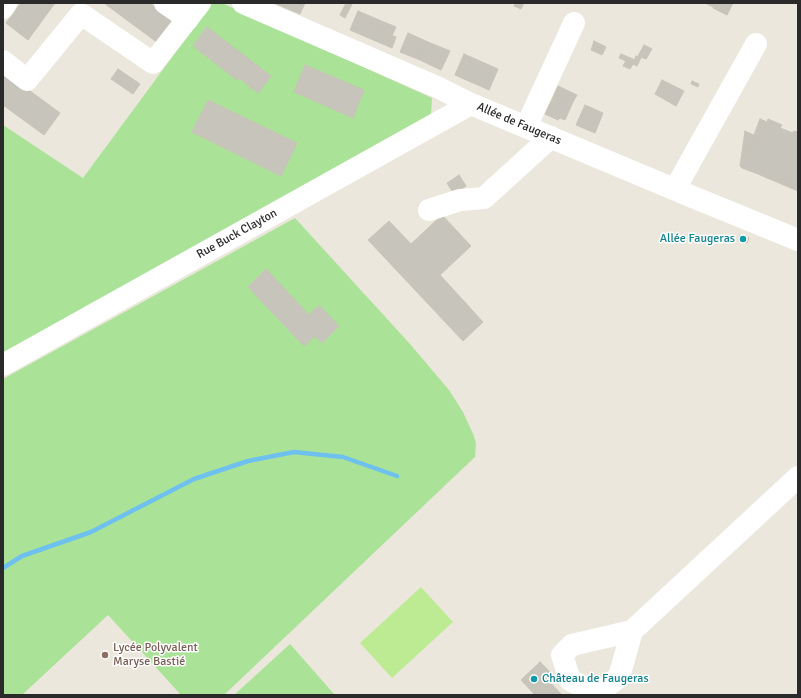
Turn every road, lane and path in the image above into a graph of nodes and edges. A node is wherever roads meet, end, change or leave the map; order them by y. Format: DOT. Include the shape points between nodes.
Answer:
graph roads {
  1 [pos="6,3"];
  2 [pos="166,3"];
  3 [pos="243,3"];
  4 [pos="3,8"];
  5 [pos="194,11"];
  6 [pos="574,23"];
  7 [pos="756,44"];
  8 [pos="3,61"];
  9 [pos="471,104"];
  10 [pos="526,127"];
  11 [pos="551,137"];
  12 [pos="675,189"];
  13 [pos="429,210"];
  14 [pos="798,240"];
  15 [pos="3,365"];
  16 [pos="798,478"];
  17 [pos="632,631"];
  1 -- 4 [label="street"];
  2 -- 5 [label="street"];
  3 -- 9 [label="street, Allée de Faugeras"];
  5 -- 8 [label="street" via="153,64 81,14 27,80"];
  6 -- 10 [label="street"];
  7 -- 12 [label="street"];
  9 -- 10 [label="street, Allée de Faugeras"];
  9 -- 15 [label="street, Rue Buck Clayton"];
  10 -- 11 [label="street, Allée de Faugeras"];
  11 -- 12 [label="street, Allée de Faugeras"];
  11 -- 13 [label="street" via="484,198 460,200"];
  12 -- 14 [label="street, Allée de Faugeras"];
  16 -- 17 [label="street"];
}
